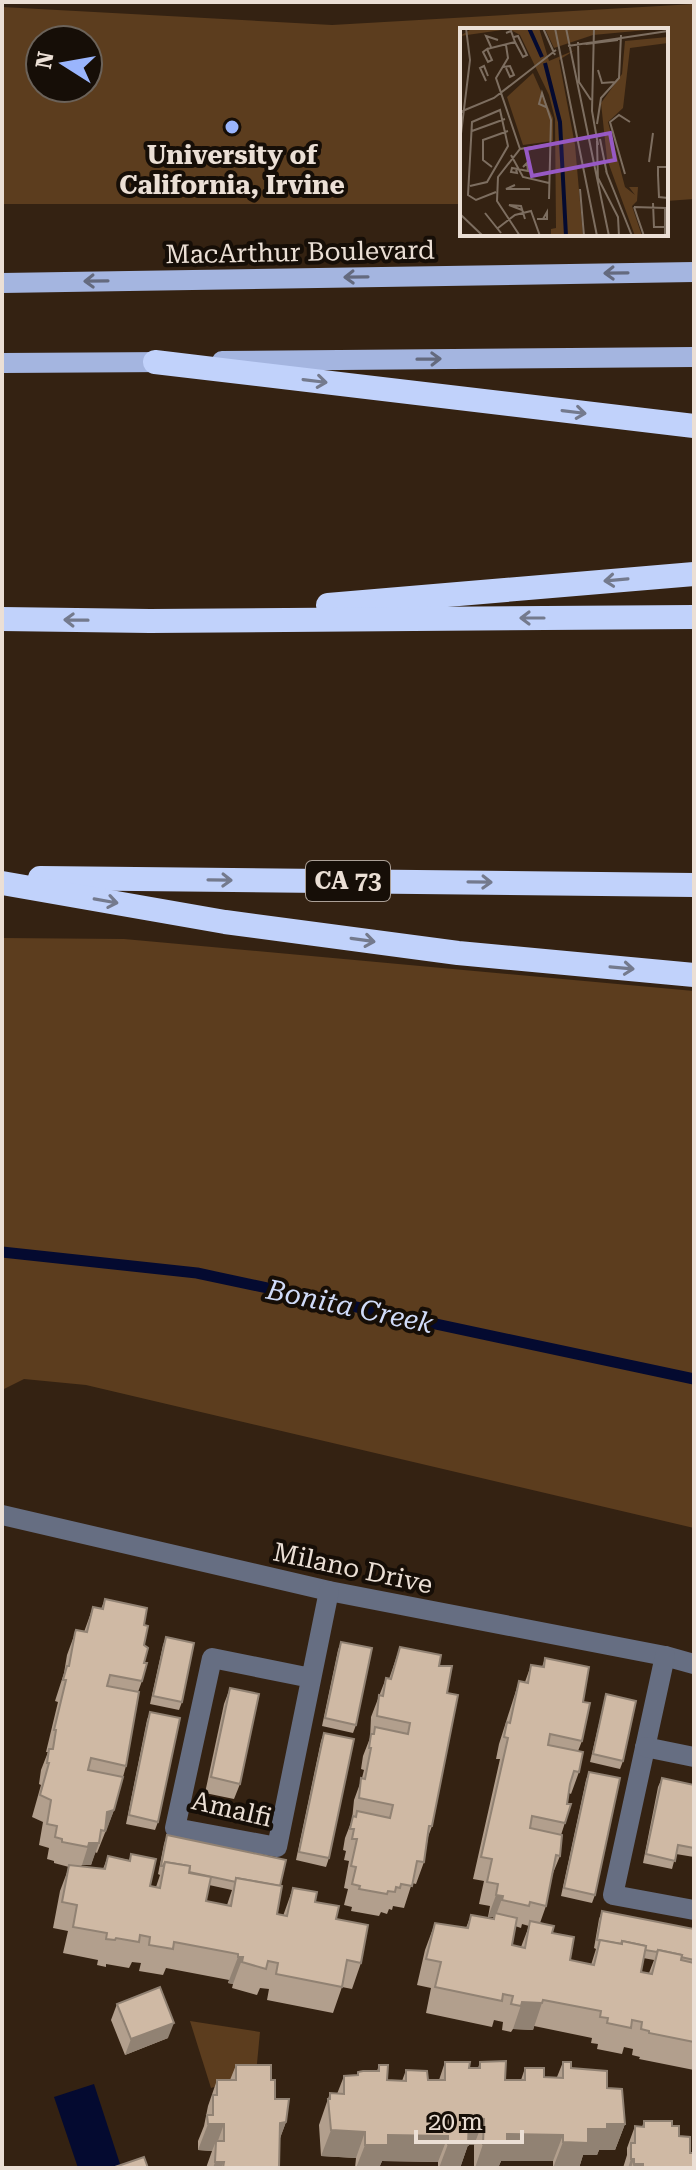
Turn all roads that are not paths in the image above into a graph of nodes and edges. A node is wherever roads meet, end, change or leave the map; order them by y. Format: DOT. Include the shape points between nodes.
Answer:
graph roads {
  1 [pos="694,272"];
  2 [pos="2,283"];
  3 [pos="694,357"];
  4 [pos="155,362"];
  5 [pos="2,363"];
  6 [pos="694,426"];
  7 [pos="694,574"];
  8 [pos="694,617"];
  9 [pos="2,619"];
  10 [pos="150,621"];
  11 [pos="2,880"];
  12 [pos="694,885"];
  13 [pos="694,975"];
  14 [pos="2,1515"];
  15 [pos="329,1591"];
  16 [pos="665,1656"];
  17 [pos="694,1664"];
  18 [pos="311,1678"];
  19 [pos="645,1747"];
  20 [pos="694,1757"];
  21 [pos="694,1910"];
  1 -- 2 [label="main road, MacArthur Boulevard, one-way"];
  4 -- 3 [label="main road, one-way"];
  4 -- 5 [label="main road"];
  4 -- 6 [label="highway, one-way"];
  7 -- 10 [label="highway, one-way"];
  8 -- 10 [label="highway, one-way"];
  10 -- 9 [label="highway, one-way"];
  11 -- 12 [label="highway, CA 73, one-way"];
  11 -- 13 [label="highway, one-way" via="225,922 458,953"];
  14 -- 15 [label="street, Milano Drive"];
  15 -- 16 [label="street, Milano Drive"];
  15 -- 18 [label="street, Amalfi"];
  16 -- 17 [label="street, Milano Drive"];
  16 -- 19 [label="street"];
  18 -- 18 [label="street, Amalfi" via="277,1847 175,1828 212,1658"];
  19 -- 20 [label="street"];
  19 -- 21 [label="street" via="613,1895"];
}
